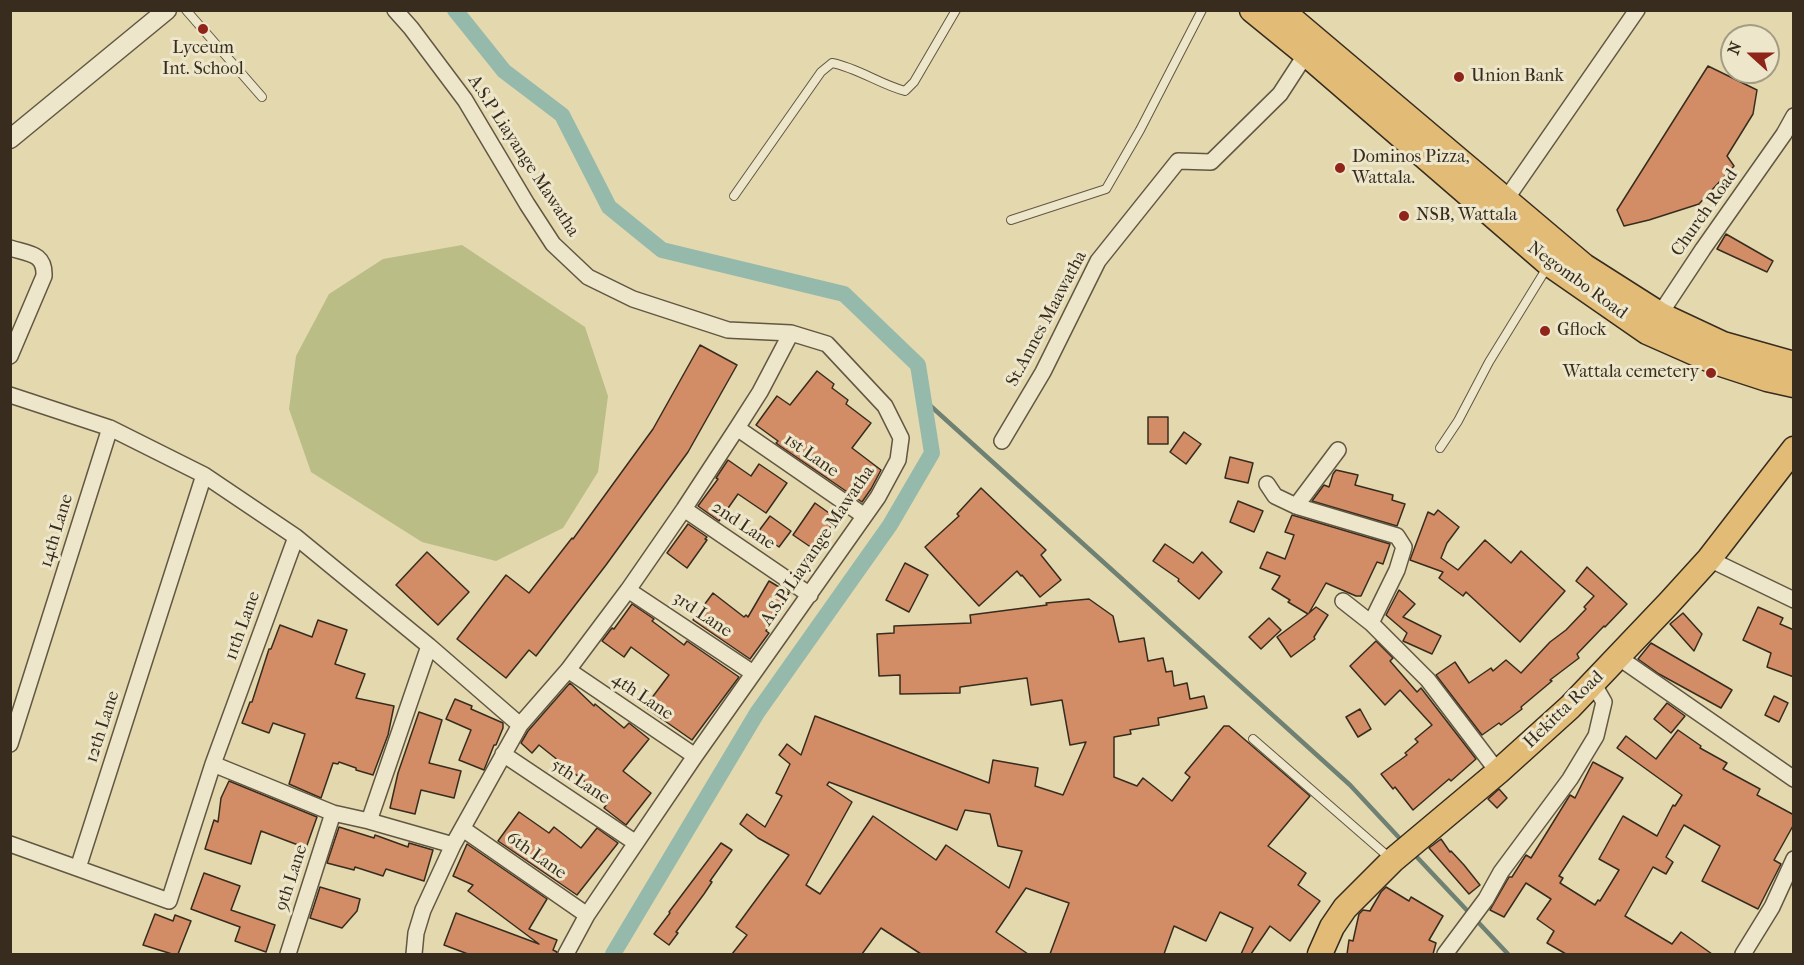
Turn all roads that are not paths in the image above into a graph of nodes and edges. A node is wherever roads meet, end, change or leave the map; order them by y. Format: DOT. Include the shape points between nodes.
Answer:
graph roads {
  1 [pos="167,10"];
  2 [pos="186,10"];
  3 [pos="396,10"];
  4 [pos="956,10"];
  5 [pos="1202,10"];
  6 [pos="1252,10"];
  7 [pos="1281,10"];
  8 [pos="1637,10"];
  9 [pos="1306,54"];
  10 [pos="262,97"];
  11 [pos="1794,116"];
  12 [pos="10,139"];
  13 [pos="734,196"];
  14 [pos="1499,209"];
  15 [pos="1011,220"];
  16 [pos="10,248"];
  17 [pos="1549,264"];
  18 [pos="1654,323"];
  19 [pos="791,333"];
  20 [pos="10,356"];
  21 [pos="1794,364"];
  22 [pos="1794,385"];
  23 [pos="10,395"];
  24 [pos="110,428"];
  25 [pos="737,428"];
  26 [pos="1002,441"];
  27 [pos="1440,448"];
  28 [pos="1794,449"];
  29 [pos="1338,450"];
  30 [pos="204,475"];
  31 [pos="1267,484"];
  32 [pos="1296,506"];
  33 [pos="684,509"];
  34 [pos="863,516"];
  35 [pos="296,537"];
  36 [pos="1709,559"];
  37 [pos="628,590"];
  38 [pos="810,595"];
  39 [pos="1794,600"];
  40 [pos="1343,601"];
  41 [pos="1371,623"];
  42 [pos="429,646"];
  43 [pos="1618,657"];
  44 [pos="568,670"];
  45 [pos="753,673"];
  46 [pos="1593,683"];
  47 [pos="520,725"];
  48 [pos="1253,739"];
  49 [pos="10,744"];
  50 [pos="503,754"];
  51 [pos="694,756"];
  52 [pos="213,765"];
  53 [pos="1498,772"];
  54 [pos="1794,779"];
  55 [pos="333,813"];
  56 [pos="369,821"];
  57 [pos="463,829"];
  58 [pos="636,843"];
  59 [pos="10,844"];
  60 [pos="453,845"];
  61 [pos="1397,856"];
  62 [pos="1794,859"];
  63 [pos="78,868"];
  64 [pos="587,915"];
  65 [pos="288,954"];
  66 [pos="414,954"];
  67 [pos="566,954"];
  68 [pos="1320,954"];
  69 [pos="1445,954"];
  70 [pos="1743,954"];
  1 -- 12 [label="street"];
  2 -- 10 [label="lane"];
  3 -- 19 [label="street, A.S.P Liayange Mawatha" via="465,100 553,244 588,277 633,299 728,330"];
  4 -- 13 [label="lane" via="905,91 848,66 832,63 821,72"];
  5 -- 15 [label="lane" via="1106,189"];
  6 -- 9 [label="main road, Negombo Road"];
  7 -- 14 [label="main road, Negombo Road"];
  8 -- 14 [label="street"];
  9 -- 14 [label="main road, Negombo Road"];
  9 -- 26 [label="street, St.Annes Maawatha" via="1280,94 1211,162 1178,161 1098,261 1043,372"];
  11 -- 18 [label="street, Church Road"];
  14 -- 17 [label="main road, Negombo Road"];
  14 -- 18 [label="main road, Negombo Road" via="1584,266"];
  16 -- 20 [label="street" via="38,256 44,266 44,276"];
  17 -- 18 [label="main road, Negombo Road"];
  17 -- 27 [label="lane"];
  18 -- 21 [label="main road, Negombo Road"];
  18 -- 22 [label="main road, Negombo Road" via="1715,362"];
  19 -- 25 [label="street"];
  19 -- 34 [label="street, A.S.P Liayange Mawatha" via="827,344 885,406 901,438 898,460"];
  23 -- 24 [label="street"];
  24 -- 30 [label="street"];
  24 -- 49 [label="street, 14th Lane"];
  25 -- 33 [label="street"];
  25 -- 34 [label="street, 1st Lane"];
  28 -- 36 [label="main road, Hekitta Road"];
  29 -- 32 [label="street"];
  30 -- 35 [label="street"];
  30 -- 63 [label="street, 12th Lane"];
  31 -- 32 [label="street" via="1275,496"];
  32 -- 41 [label="street" via="1397,536 1404,547"];
  33 -- 37 [label="street"];
  33 -- 38 [label="street, 2nd Lane"];
  34 -- 38 [label="street, A.S.P Liayange Mawatha"];
  35 -- 42 [label="street"];
  35 -- 52 [label="street, 11th Lane"];
  36 -- 39 [label="street"];
  36 -- 43 [label="main road, Hekitta Road"];
  37 -- 44 [label="street"];
  37 -- 45 [label="street, 3rd Lane"];
  38 -- 45 [label="street, A.S.P Liayange Mawatha"];
  40 -- 41 [label="street"];
  41 -- 53 [label="street" via="1428,680"];
  42 -- 47 [label="street"];
  42 -- 56 [label="street"];
  43 -- 46 [label="main road, Hekitta Road"];
  43 -- 54 [label="street"];
  44 -- 47 [label="street"];
  44 -- 51 [label="street, 4th Lane"];
  45 -- 51 [label="street, A.S.P Liayange Mawatha"];
  46 -- 53 [label="main road, Hekitta Road"];
  46 -- 69 [label="street" via="1604,702 1596,736 1570,779"];
  47 -- 50 [label="street"];
  48 -- 61 [label="lane"];
  50 -- 57 [label="street"];
  50 -- 58 [label="street, 5th Lane"];
  51 -- 58 [label="street, A.S.P Liayange Mawatha"];
  52 -- 55 [label="street"];
  52 -- 63 [label="street" via="169,901"];
  53 -- 61 [label="main road, Hekitta Road"];
  55 -- 56 [label="street"];
  55 -- 65 [label="street, 9th Lane"];
  56 -- 60 [label="street"];
  57 -- 60 [label="street"];
  57 -- 64 [label="street, 6th Lane"];
  58 -- 64 [label="street, A.S.P Liayange Mawatha"];
  59 -- 63 [label="street"];
  60 -- 66 [label="street" via="423,910"];
  61 -- 68 [label="main road, Hekitta Road" via="1345,908"];
  62 -- 70 [label="street" via="1772,907"];
  64 -- 67 [label="street, A.S.P Liayange Mawatha"];
}
